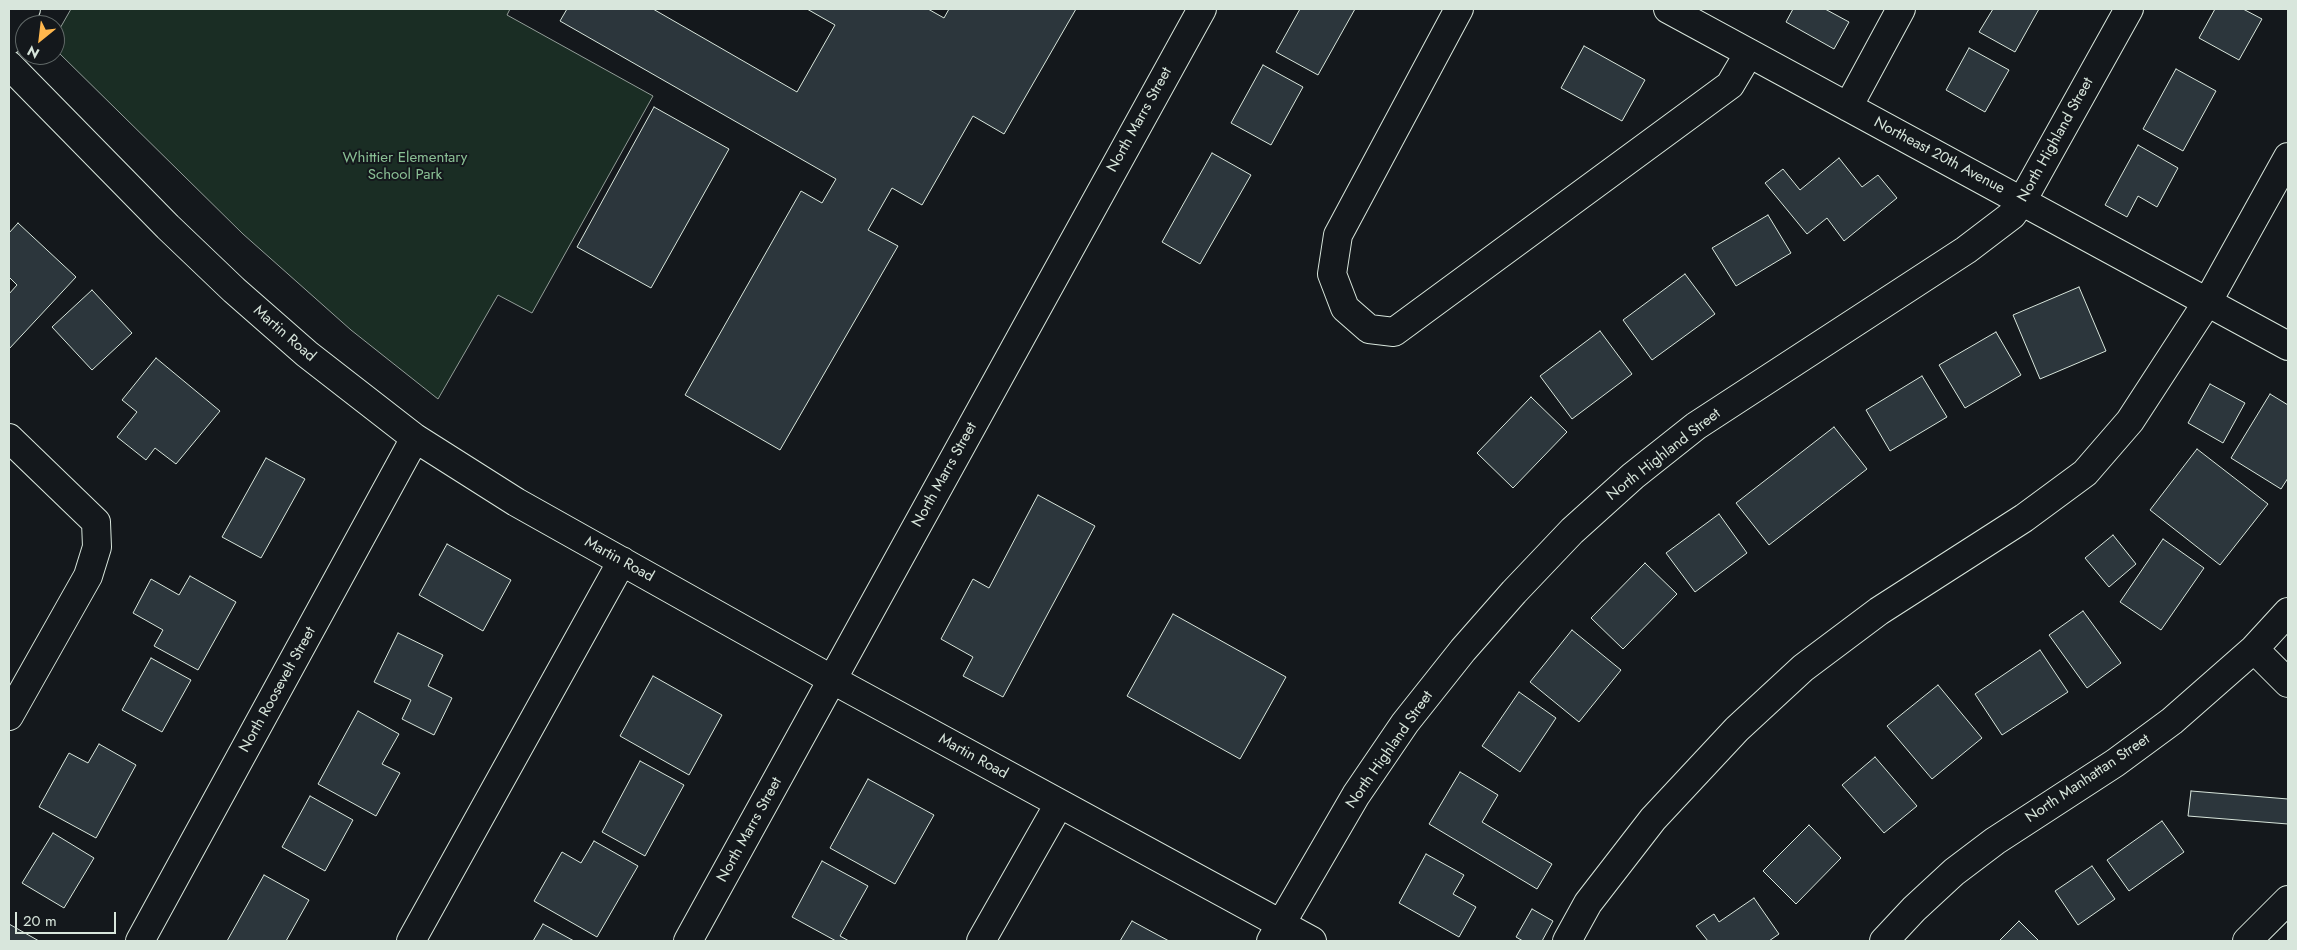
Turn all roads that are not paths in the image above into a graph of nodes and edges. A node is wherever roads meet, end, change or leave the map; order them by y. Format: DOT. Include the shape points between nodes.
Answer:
graph roads {
  1 [pos="26,9"];
  2 [pos="1202,9"];
  3 [pos="1459,9"];
  4 [pos="1668,9"];
  5 [pos="1901,9"];
  6 [pos="2129,9"];
  7 [pos="9,40"];
  8 [pos="1748,53"];
  9 [pos="9,65"];
  10 [pos="1848,107"];
  11 [pos="2288,157"];
  12 [pos="2022,201"];
  13 [pos="2208,301"];
  14 [pos="2288,346"];
  15 [pos="9,438"];
  16 [pos="415,438"];
  17 [pos="622,561"];
  18 [pos="2288,612"];
  19 [pos="2254,649"];
  20 [pos="833,680"];
  21 [pos="2288,683"];
  22 [pos="9,716"];
  23 [pos="1058,804"];
  24 [pos="2288,900"];
  25 [pos="1276,933"];
  26 [pos="140,941"];
  27 [pos="411,941"];
  28 [pos="688,941"];
  29 [pos="981,941"];
  30 [pos="1312,941"];
  31 [pos="1566,941"];
  32 [pos="1884,941"];
  33 [pos="2247,941"];
  1 -- 7 [label="street"];
  2 -- 20 [label="street, North Marrs Street"];
  3 -- 8 [label="street" via="1338,235 1332,274 1346,308 1369,329 1394,332 1730,85"];
  4 -- 8 [label="street, Northeast 20th Avenue"];
  5 -- 10 [label="street"];
  6 -- 12 [label="street, North Highland Street"];
  8 -- 10 [label="street, Northeast 20th Avenue"];
  9 -- 16 [label="street, Martin Road" via="168,228 234,290 307,354"];
  10 -- 12 [label="street, Northeast 20th Avenue"];
  11 -- 13 [label="street"];
  12 -- 13 [label="street, Northeast 20th Avenue"];
  12 -- 25 [label="street, North Highland Street" via="2012,215 1966,250 1696,426 1633,476 1572,531 1469,643 1406,723 1356,795"];
  13 -- 14 [label="street, Northeast 20th Avenue"];
  13 -- 31 [label="street" via="2130,421 2084,473 2024,518 1879,611 1803,668 1737,729 1653,819 1588,903"];
  15 -- 22 [label="street" via="96,522 97,547 88,576"];
  16 -- 17 [label="street, Martin Road" via="516,502"];
  16 -- 26 [label="street, North Roosevelt Street"];
  17 -- 20 [label="street, Martin Road"];
  17 -- 27 [label="street"];
  18 -- 19 [label="street, North Manhattan Street"];
  19 -- 21 [label="street"];
  19 -- 32 [label="street, North Manhattan Street" via="2172,722 1954,872"];
  20 -- 23 [label="street, Martin Road"];
  20 -- 28 [label="street, North Marrs Street"];
  23 -- 25 [label="street, Martin Road"];
  23 -- 29 [label="street"];
  24 -- 33 [label="street"];
  25 -- 30 [label="street, Martin Road"];
}
